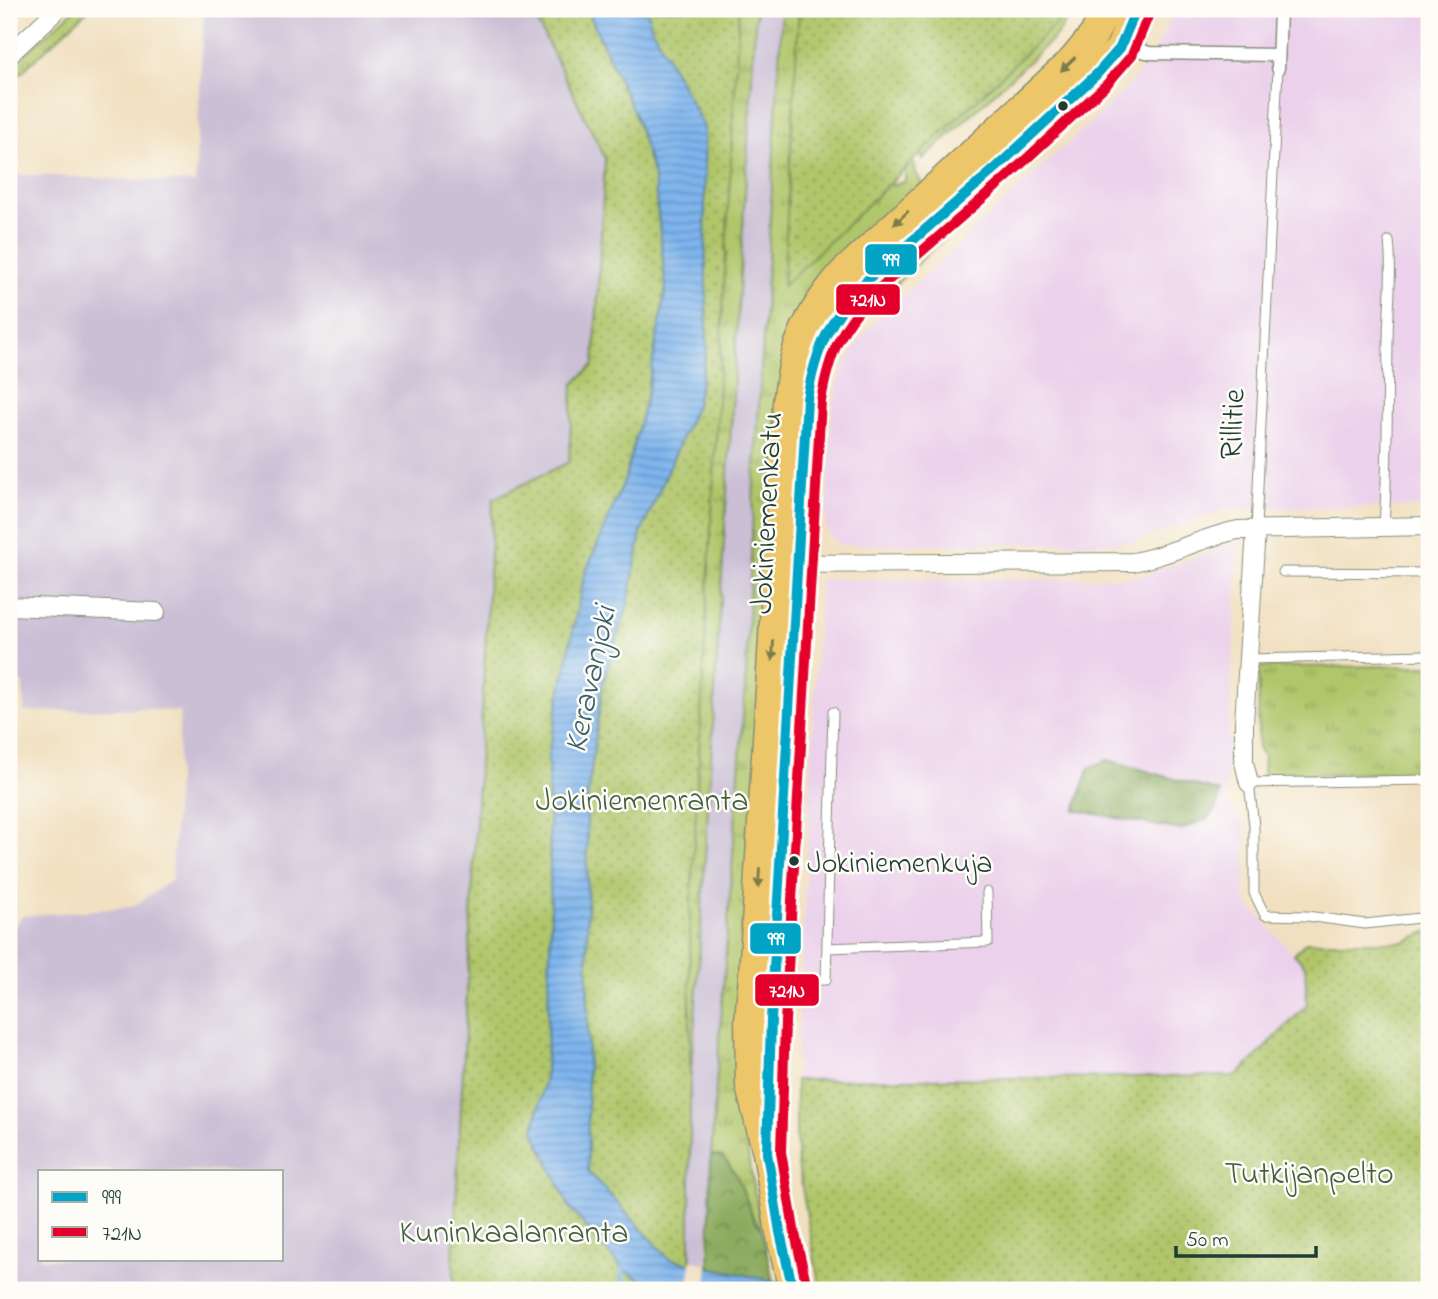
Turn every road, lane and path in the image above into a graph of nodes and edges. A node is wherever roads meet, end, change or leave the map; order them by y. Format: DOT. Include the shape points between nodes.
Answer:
graph roads {
  1 [pos="58,9"];
  2 [pos="1107,9"];
  3 [pos="1136,9"];
  4 [pos="1280,9"];
  5 [pos="1142,51"];
  6 [pos="9,55"];
  7 [pos="1278,62"];
  8 [pos="1389,241"];
  9 [pos="1429,526"];
  10 [pos="1384,527"];
  11 [pos="1256,529"];
  12 [pos="788,563"];
  13 [pos="1283,572"];
  14 [pos="1429,573"];
  15 [pos="9,606"];
  16 [pos="156,612"];
  17 [pos="1429,655"];
  18 [pos="1247,659"];
  19 [pos="833,712"];
  20 [pos="1429,780"];
  21 [pos="1249,783"];
  22 [pos="987,892"];
  23 [pos="1429,917"];
  24 [pos="827,948"];
  25 [pos="764,976"];
  26 [pos="793,1290"];
  1 -- 6 [label="street"];
  2 -- 12 [label="main road, Jokiniemenkatu, one-way" via="1073,60 842,274 814,312 799,342 787,403"];
  3 -- 12 [label="main road, Jokiniemenkatu" via="1120,48 1097,74 865,282 833,318 812,369"];
  4 -- 7 [label="street"];
  5 -- 7 [label="street"];
  7 -- 11 [label="lane, Rillitie"];
  8 -- 10 [label="lane"];
  9 -- 10 [label="street"];
  10 -- 11 [label="street"];
  11 -- 12 [label="street" via="1217,534 1133,562"];
  11 -- 18 [label="street, Rillitie"];
  12 -- 25 [label="main road, Jokiniemenkatu"];
  13 -- 14 [label="lane"];
  15 -- 16 [label="street"];
  17 -- 18 [label="lane"];
  18 -- 21 [label="street, Rillitie" via="1244,762"];
  19 -- 24 [label="lane"];
  20 -- 21 [label="lane"];
  21 -- 23 [label="lane" via="1254,893 1265,915 1365,924"];
  22 -- 24 [label="lane" via="988,942"];
  24 -- 25 [label="lane" via="826,980"];
  25 -- 26 [label="main road, Jokiniemenkatu" via="771,1020 767,1153"];
}
